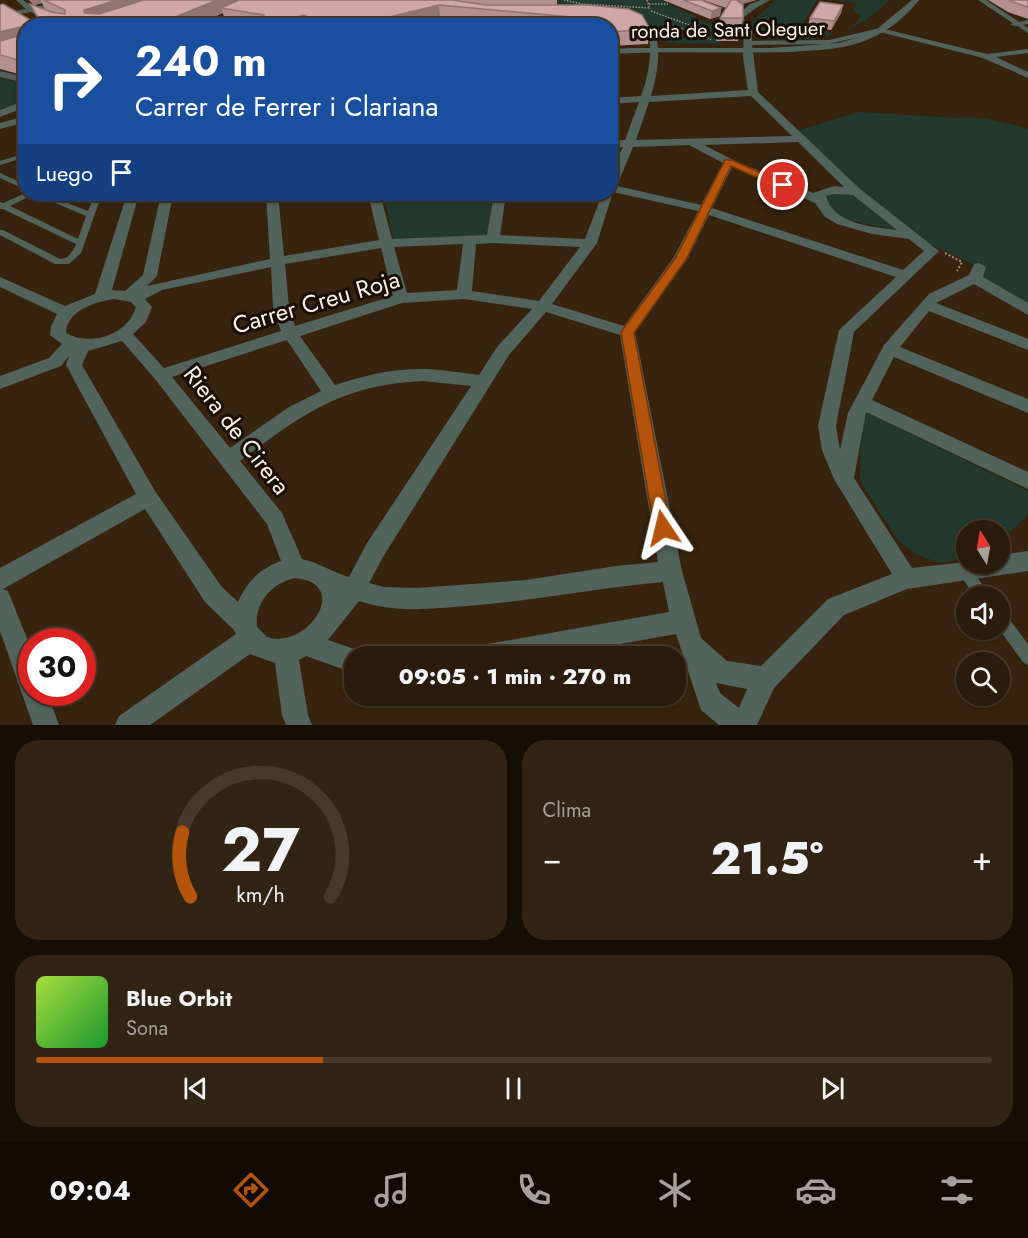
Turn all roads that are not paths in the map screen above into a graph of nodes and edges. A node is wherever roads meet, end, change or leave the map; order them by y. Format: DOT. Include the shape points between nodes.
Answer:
graph roads {
  1 [pos="19,0"];
  2 [pos="82,0"];
  3 [pos="263,0"];
  4 [pos="767,0"];
  5 [pos="916,0"];
  6 [pos="981,0"];
  7 [pos="233,2"];
  8 [pos="742,2"];
  9 [pos="252,5"];
  10 [pos="753,6"];
  11 [pos="3,7"];
  12 [pos="32,10"];
  13 [pos="13,14"];
  14 [pos="0,16"];
  15 [pos="20,18"];
  16 [pos="49,18"];
  17 [pos="223,18"];
  18 [pos="623,18"];
  19 [pos="1028,22"];
  20 [pos="1014,24"];
  21 [pos="880,30"];
  22 [pos="1028,31"];
  23 [pos="747,47"];
  24 [pos="654,48"];
  25 [pos="618,51"];
  26 [pos="1028,51"];
  27 [pos="986,56"];
  28 [pos="0,74"];
  29 [pos="1028,75"];
  30 [pos="18,78"];
  31 [pos="753,93"];
  32 [pos="646,99"];
  33 [pos="618,101"];
  34 [pos="18,107"];
  35 [pos="18,114"];
  36 [pos="1,115"];
  37 [pos="18,121"];
  38 [pos="0,126"];
  39 [pos="800,139"];
  40 [pos="690,142"];
  41 [pos="618,144"];
  42 [pos="630,144"];
  43 [pos="18,158"];
  44 [pos="729,162"];
  45 [pos="0,163"];
  46 [pos="618,170"];
  47 [pos="0,175"];
  48 [pos="18,184"];
  49 [pos="618,190"];
  50 [pos="856,192"];
  51 [pos="18,199"];
  52 [pos="819,200"];
  53 [pos="55,201"];
  54 [pos="95,201"];
  55 [pos="132,201"];
  56 [pos="166,201"];
  57 [pos="273,201"];
  58 [pos="376,201"];
  59 [pos="499,201"];
  60 [pos="606,201"];
  61 [pos="1,205"];
  62 [pos="704,209"];
  63 [pos="90,215"];
  64 [pos="0,232"];
  65 [pos="913,236"];
  66 [pos="470,239"];
  67 [pos="493,239"];
  68 [pos="81,243"];
  69 [pos="387,243"];
  70 [pos="590,243"];
  71 [pos="278,261"];
  72 [pos="904,275"];
  73 [pos="0,281"];
  74 [pos="464,294"];
  75 [pos="101,296"];
  76 [pos="134,296"];
  77 [pos="401,298"];
  78 [pos="926,304"];
  79 [pos="543,306"];
  80 [pos="1028,310"];
  81 [pos="67,313"];
  82 [pos="627,332"];
  83 [pos="290,333"];
  84 [pos="124,334"];
  85 [pos="77,345"];
  86 [pos="1028,345"];
  87 [pos="890,349"];
  88 [pos="161,375"];
  89 [pos="483,381"];
  90 [pos="0,383"];
  91 [pos="331,392"];
  92 [pos="863,403"];
  93 [pos="1028,406"];
  94 [pos="228,460"];
  95 [pos="844,479"];
  96 [pos="1028,481"];
  97 [pos="148,497"];
  98 [pos="1025,558"];
  99 [pos="1010,562"];
  100 [pos="295,568"];
  101 [pos="670,571"];
  102 [pos="956,573"];
  103 [pos="967,574"];
  104 [pos="907,579"];
  105 [pos="0,580"];
  106 [pos="330,582"];
  107 [pos="976,586"];
  108 [pos="355,588"];
  109 [pos="0,599"];
  110 [pos="330,619"];
  111 [pos="683,621"];
  112 [pos="247,632"];
  113 [pos="1010,632"];
  114 [pos="543,646"];
  115 [pos="693,646"];
  116 [pos="18,647"];
  117 [pos="295,648"];
  118 [pos="1028,657"];
  119 [pos="344,659"];
  120 [pos="765,679"];
  121 [pos="39,706"];
  122 [pos="46,725"];
  123 [pos="128,725"];
  124 [pos="299,725"];
  125 [pos="739,725"];
  126 [pos="744,725"];
  1 -- 12 [label="street"];
  2 -- 12 [label="street"];
  3 -- 9 [label="street"];
  4 -- 10 [label="street"];
  5 -- 21 [label="street, ronda de Sant Oleguer"];
  6 -- 20 [label="street"];
  7 -- 9 [label="street"];
  8 -- 10 [label="street"];
  9 -- 17 [label="street"];
  10 -- 23 [label="street" via="735,17 748,30"];
  11 -- 13 [label="street"];
  12 -- 13 [label="street"];
  12 -- 16 [label="street"];
  13 -- 14 [label="street"];
  13 -- 15 [label="street"];
  18 -- 24 [label="street" via="650,30"];
  19 -- 20 [label="street"];
  20 -- 22 [label="street"];
  21 -- 23 [label="street, ronda de Sant Oleguer" via="861,40 828,47"];
  21 -- 27 [label="street"];
  23 -- 24 [label="street, ronda de Sant Oleguer"];
  23 -- 31 [label="street"];
  24 -- 25 [label="street, ronda de Sant Oleguer"];
  24 -- 32 [label="street"];
  26 -- 27 [label="street"];
  27 -- 29 [label="street"];
  28 -- 30 [label="street"];
  31 -- 32 [label="street"];
  31 -- 39 [label="street"];
  32 -- 33 [label="street"];
  32 -- 42 [label="street"];
  34 -- 36 [label="street"];
  35 -- 36 [label="street"];
  37 -- 38 [label="street"];
  39 -- 40 [label="street"];
  39 -- 50 [label="street"];
  40 -- 42 [label="street"];
  40 -- 44 [label="street"];
  41 -- 42 [label="street"];
  42 -- 46 [label="street"];
  43 -- 45 [label="lane"];
  44 -- 52 [label="street"];
  44 -- 62 [label="street"];
  47 -- 48 [label="lane"];
  49 -- 62 [label="street"];
  50 -- 52 [label="street" via="834,190 819,194"];
  50 -- 65 [label="street"];
  51 -- 61 [label="lane"];
  52 -- 65 [label="street" via="838,221"];
  53 -- 63 [label="lane"];
  54 -- 63 [label="lane"];
  55 -- 75 [label="street"];
  56 -- 76 [label="street" via="150,276"];
  57 -- 71 [label="street"];
  58 -- 69 [label="street"];
  59 -- 67 [label="street"];
  60 -- 70 [label="street"];
  61 -- 68 [label="lane"];
  62 -- 72 [label="street"];
  62 -- 82 [label="street" via="681,258"];
  63 -- 68 [label="lane"];
  64 -- 68 [label="lane" via="57,261 66,262 74,257"];
  65 -- 72 [label="street" via="932,251"];
  66 -- 67 [label="street"];
  66 -- 69 [label="street"];
  66 -- 74 [label="street"];
  67 -- 70 [label="street"];
  69 -- 71 [label="street"];
  69 -- 77 [label="street"];
  70 -- 79 [label="street"];
  71 -- 76 [label="street" via="158,287"];
  71 -- 83 [label="street" via="281,307"];
  72 -- 95 [label="street" via="847,330 827,426 831,450"];
  73 -- 81 [label="street"];
  74 -- 77 [label="street, Carrer Creu Roja"];
  74 -- 79 [label="street, Carrer Creu Roja"];
  75 -- 76 [label="street"];
  75 -- 81 [label="street"];
  76 -- 84 [label="street" via="146,309 143,318"];
  77 -- 83 [label="street, Carrer Creu Roja"];
  78 -- 80 [label="street" via="972,276"];
  78 -- 86 [label="street"];
  78 -- 87 [label="street"];
  79 -- 82 [label="street, Carrer Creu Roja"];
  79 -- 89 [label="street" via="503,351"];
  81 -- 85 [label="street" via="57,328 58,335"];
  82 -- 101 [label="street"];
  83 -- 88 [label="street, Carrer Creu Roja"];
  83 -- 91 [label="street"];
  84 -- 85 [label="street" via="103,342"];
  84 -- 88 [label="street, Riera de Cirera"];
  85 -- 90 [label="street" via="55,362"];
  85 -- 97 [label="street" via="74,365"];
  87 -- 92 [label="street"];
  87 -- 93 [label="street"];
  88 -- 94 [label="street, Riera de Cirera"];
  89 -- 91 [label="street" via="424,375 377,378"];
  89 -- 108 [label="street"];
  91 -- 94 [label="street" via="303,405"];
  92 -- 95 [label="street" via="857,413"];
  92 -- 96 [label="street"];
  94 -- 100 [label="street, Riera de Cirera" via="275,519"];
  95 -- 104 [label="street"];
  97 -- 105 [label="street"];
  97 -- 112 [label="street" via="213,594"];
  98 -- 99 [label="street"];
  100 -- 106 [label="street" via="308,568"];
  100 -- 112 [label="street" via="266,580 251,597 245,612"];
  101 -- 108 [label="street" via="526,591 417,600 384,598"];
  101 -- 111 [label="street"];
  102 -- 104 [label="street"];
  103 -- 107 [label="lane"];
  104 -- 120 [label="street" via="836,607"];
  106 -- 108 [label="street"];
  106 -- 110 [label="street" via="334,604"];
  108 -- 110 [label="street"];
  109 -- 116 [label="street"];
  110 -- 117 [label="street" via="319,634"];
  111 -- 114 [label="street"];
  111 -- 115 [label="street"];
  112 -- 117 [label="street" via="261,648 275,652"];
  112 -- 123 [label="street"];
  113 -- 118 [label="lane"];
  115 -- 120 [label="street" via="722,673"];
  115 -- 125 [label="street" via="710,701"];
  117 -- 119 [label="street"];
  117 -- 124 [label="street" via="295,715"];
  120 -- 126 [label="street"];
  121 -- 122 [label="street"];
}
